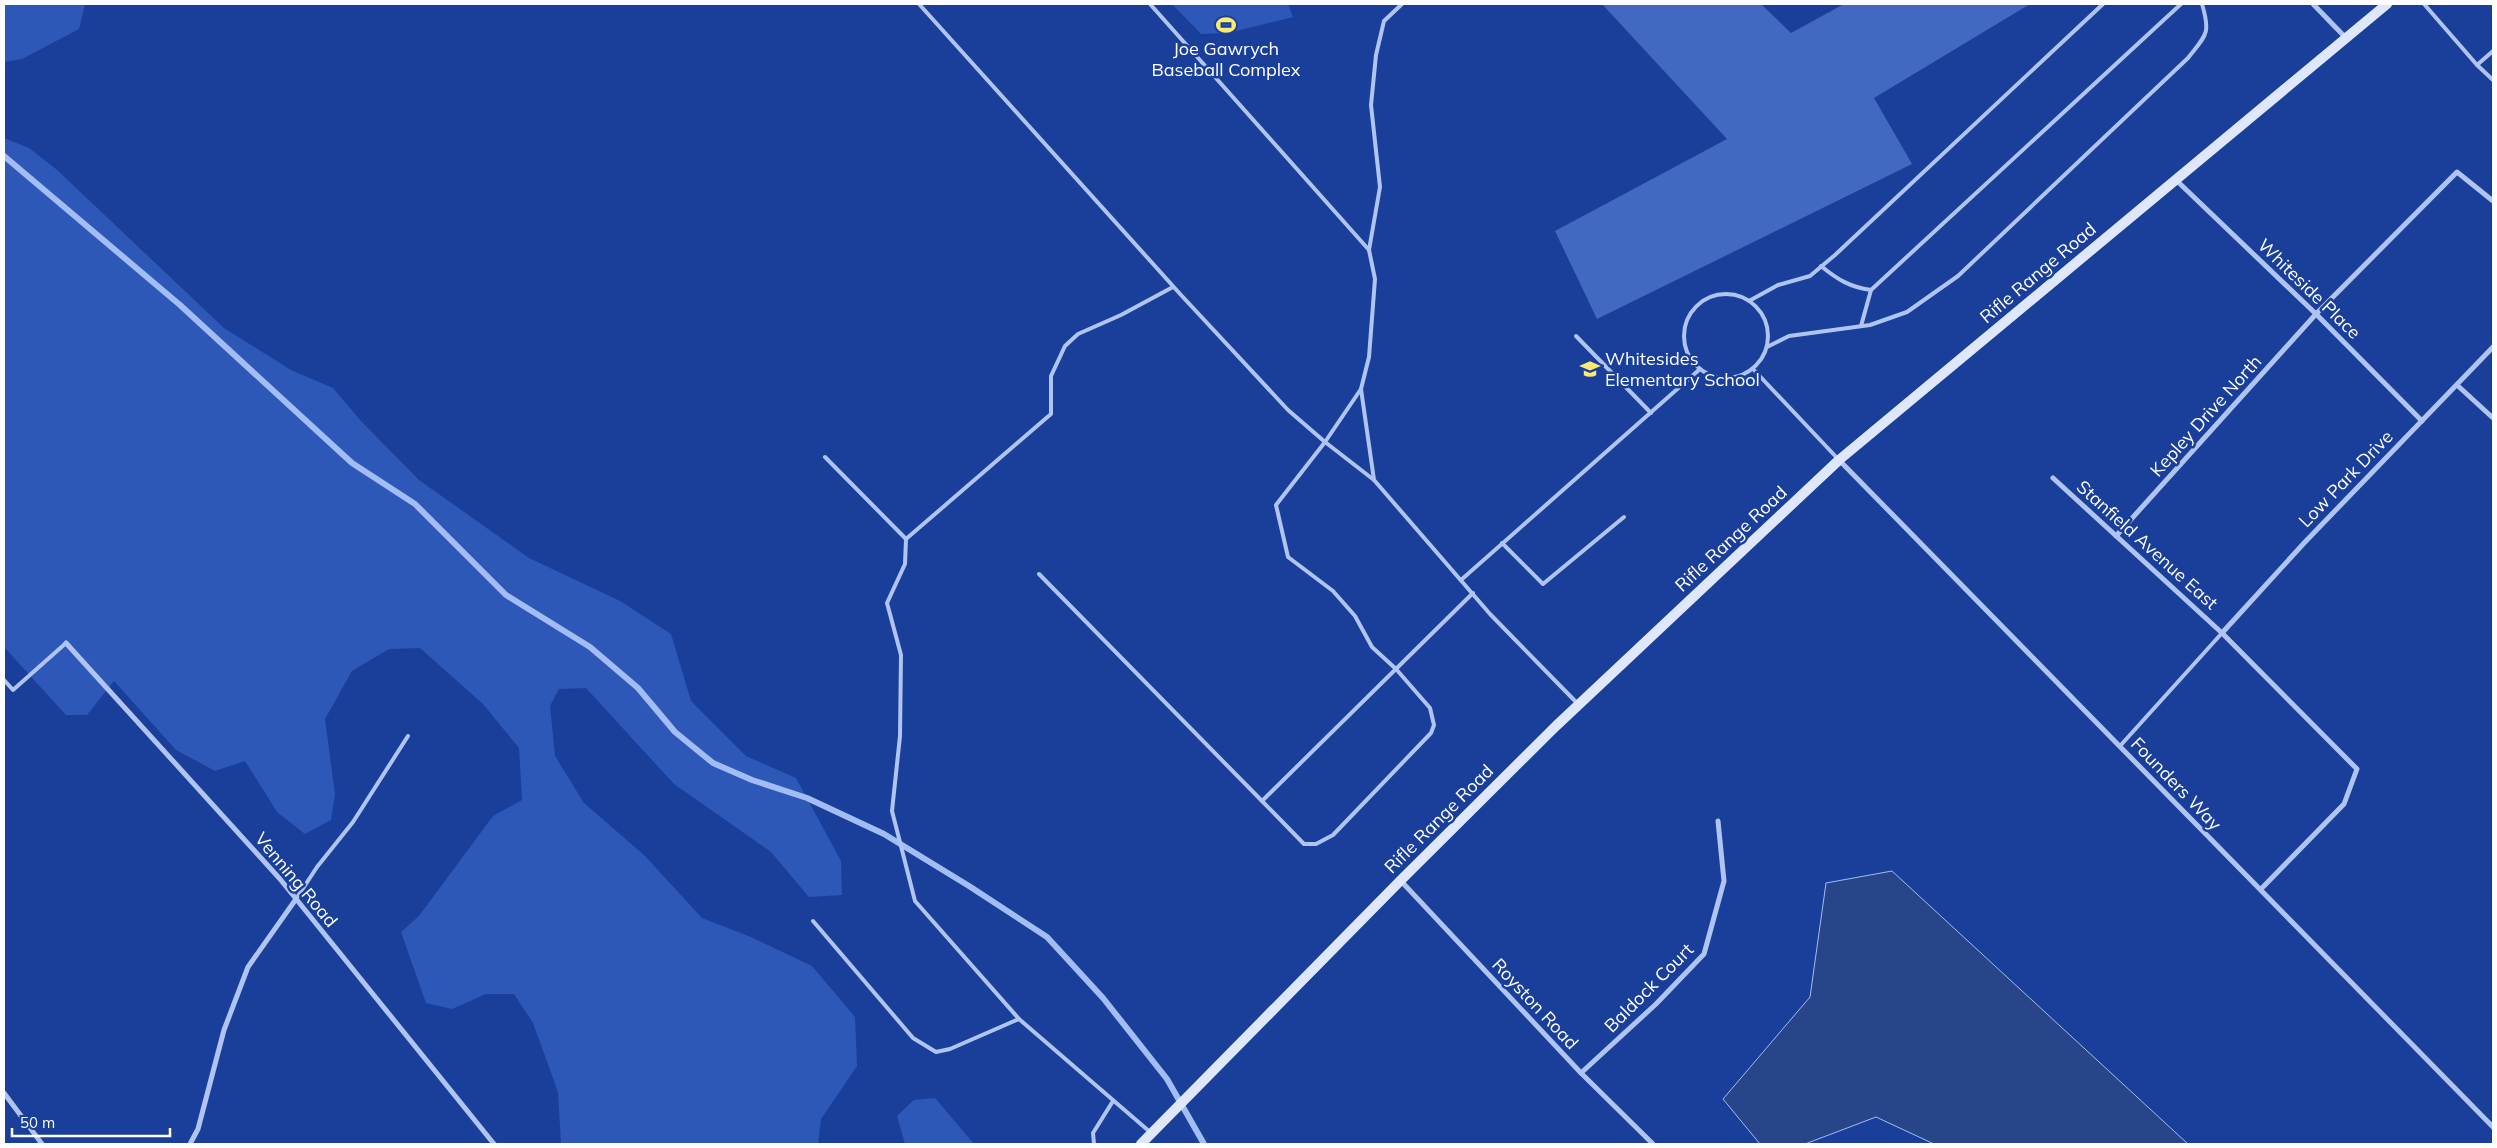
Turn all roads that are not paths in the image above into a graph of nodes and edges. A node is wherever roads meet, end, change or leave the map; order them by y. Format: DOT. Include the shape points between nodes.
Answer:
graph roads {
  1 [pos="919,4"];
  2 [pos="1150,4"];
  3 [pos="1402,4"];
  4 [pos="2103,4"];
  5 [pos="2181,4"];
  6 [pos="2202,4"];
  7 [pos="2313,4"];
  8 [pos="2387,4"];
  9 [pos="2424,4"];
  10 [pos="2345,37"];
  11 [pos="2493,51"];
  12 [pos="2477,66"];
  13 [pos="2493,80"];
  14 [pos="2175,179"];
  15 [pos="2493,201"];
  16 [pos="1368,250"];
  17 [pos="1821,266"];
  18 [pos="1173,287"];
  19 [pos="1871,290"];
  20 [pos="1749,301"];
  21 [pos="2316,314"];
  22 [pos="1861,326"];
  23 [pos="1576,336"];
  24 [pos="1767,347"];
  25 [pos="2493,347"];
  26 [pos="1700,369"];
  27 [pos="1753,369"];
  28 [pos="2457,385"];
  29 [pos="1361,389"];
  30 [pos="1651,412"];
  31 [pos="2493,418"];
  32 [pos="2422,421"];
  33 [pos="1325,442"];
  34 [pos="825,457"];
  35 [pos="1839,460"];
  36 [pos="2053,478"];
  37 [pos="1374,480"];
  38 [pos="1624,517"];
  39 [pos="2116,536"];
  40 [pos="906,539"];
  41 [pos="1502,543"];
  42 [pos="1039,574"];
  43 [pos="1461,580"];
  44 [pos="1473,593"];
  45 [pos="2222,633"];
  46 [pos="66,643"];
  47 [pos="1396,669"];
  48 [pos="4,680"];
  49 [pos="1579,705"];
  50 [pos="408,736"];
  51 [pos="2120,746"];
  52 [pos="1262,801"];
  53 [pos="1718,821"];
  54 [pos="1401,880"];
  55 [pos="2261,889"];
  56 [pos="296,899"];
  57 [pos="813,921"];
  58 [pos="1019,1019"];
  59 [pos="1581,1073"];
  60 [pos="4,1093"];
  61 [pos="1113,1101"];
  62 [pos="2493,1127"];
  63 [pos="1152,1134"];
  64 [pos="42,1144"];
  65 [pos="190,1144"];
  66 [pos="494,1144"];
  67 [pos="1094,1144"];
  68 [pos="1141,1144"];
  69 [pos="1653,1144"];
  1 -- 18 [label="lane"];
  2 -- 16 [label="lane"];
  3 -- 16 [label="lane" via="1384,22 1376,55 1371,105 1380,187"];
  4 -- 17 [label="lane"];
  5 -- 19 [label="lane"];
  6 -- 22 [label="lane" via="2208,23 2206,35 2188,58 1958,276 1908,312"];
  7 -- 10 [label="street"];
  8 -- 10 [label="main road, Rifle Range Road"];
  9 -- 12 [label="lane"];
  10 -- 14 [label="main road, Rifle Range Road"];
  11 -- 12 [label="lane"];
  12 -- 13 [label="lane"];
  14 -- 21 [label="street, Whiteside Place"];
  14 -- 35 [label="main road, Rifle Range Road"];
  15 -- 21 [label="street, Kepley Drive North" via="2457,172"];
  16 -- 29 [label="lane" via="1375,279 1369,358"];
  17 -- 19 [label="lane" via="1852,287"];
  17 -- 20 [label="lane" via="1810,276 1778,286"];
  18 -- 33 [label="lane" via="1288,410"];
  18 -- 40 [label="lane" via="1078,334 1064,346 1051,376 1051,414"];
  19 -- 22 [label="lane"];
  20 -- 24 [label="lane" via="1766,321"];
  20 -- 26 [label="lane" via="1724,294 1710,298 1689,317 1684,331 1685,345 1690,358"];
  21 -- 32 [label="street, Whiteside Place"];
  21 -- 39 [label="street, Kepley Drive North"];
  22 -- 24 [label="lane" via="1789,336"];
  23 -- 30 [label="lane"];
  24 -- 27 [label="lane" via="1762,360"];
  25 -- 28 [label="street, Low Park Drive"];
  26 -- 27 [label="lane" via="1713,376 1727,378 1741,376"];
  26 -- 30 [label="lane"];
  27 -- 35 [label="lane"];
  28 -- 31 [label="street"];
  28 -- 32 [label="street, Low Park Drive"];
  29 -- 33 [label="lane"];
  29 -- 37 [label="lane"];
  30 -- 41 [label="lane"];
  32 -- 45 [label="street, Low Park Drive"];
  33 -- 37 [label="lane"];
  33 -- 47 [label="lane" via="1276,505 1288,557 1333,591 1355,616 1372,647"];
  34 -- 40 [label="lane"];
  35 -- 49 [label="main road, Rifle Range Road"];
  35 -- 51 [label="street, Founders Way"];
  36 -- 39 [label="street, Stanfield Avenue East"];
  37 -- 43 [label="lane"];
  38 -- 41 [label="lane" via="1543,584"];
  39 -- 45 [label="street, Stanfield Avenue East"];
  40 -- 58 [label="lane" via="905,564 887,603 901,655 900,736 892,811 915,901"];
  41 -- 43 [label="lane"];
  42 -- 52 [label="lane"];
  43 -- 44 [label="lane"];
  44 -- 47 [label="lane"];
  44 -- 49 [label="lane"];
  45 -- 51 [label="lane"];
  45 -- 55 [label="street, Stanfield Avenue East" via="2357,769 2344,804"];
  46 -- 48 [label="lane" via="13,690"];
  46 -- 56 [label="street, Venning Road"];
  47 -- 52 [label="lane"];
  47 -- 52 [label="lane" via="1430,708 1434,724 1431,733 1333,835 1316,844 1304,844"];
  49 -- 54 [label="main road, Rifle Range Road"];
  50 -- 56 [label="lane" via="353,822 317,866"];
  51 -- 55 [label="street, Founders Way"];
  53 -- 59 [label="street, Baldock Court" via="1724,881 1704,954 1656,1004"];
  54 -- 59 [label="street, Royston Road"];
  54 -- 63 [label="main road, Rifle Range Road"];
  55 -- 62 [label="street, Founders Way"];
  56 -- 65 [label="street" via="248,967 224,1030 198,1129"];
  56 -- 66 [label="street, Venning Road"];
  57 -- 58 [label="lane" via="913,1038 936,1052 950,1050"];
  58 -- 61 [label="lane"];
  59 -- 69 [label="street, Royston Road"];
  60 -- 64 [label="street"];
  61 -- 63 [label="lane"];
  61 -- 67 [label="lane" via="1093,1133"];
  63 -- 68 [label="main road, Rifle Range Road"];
}
